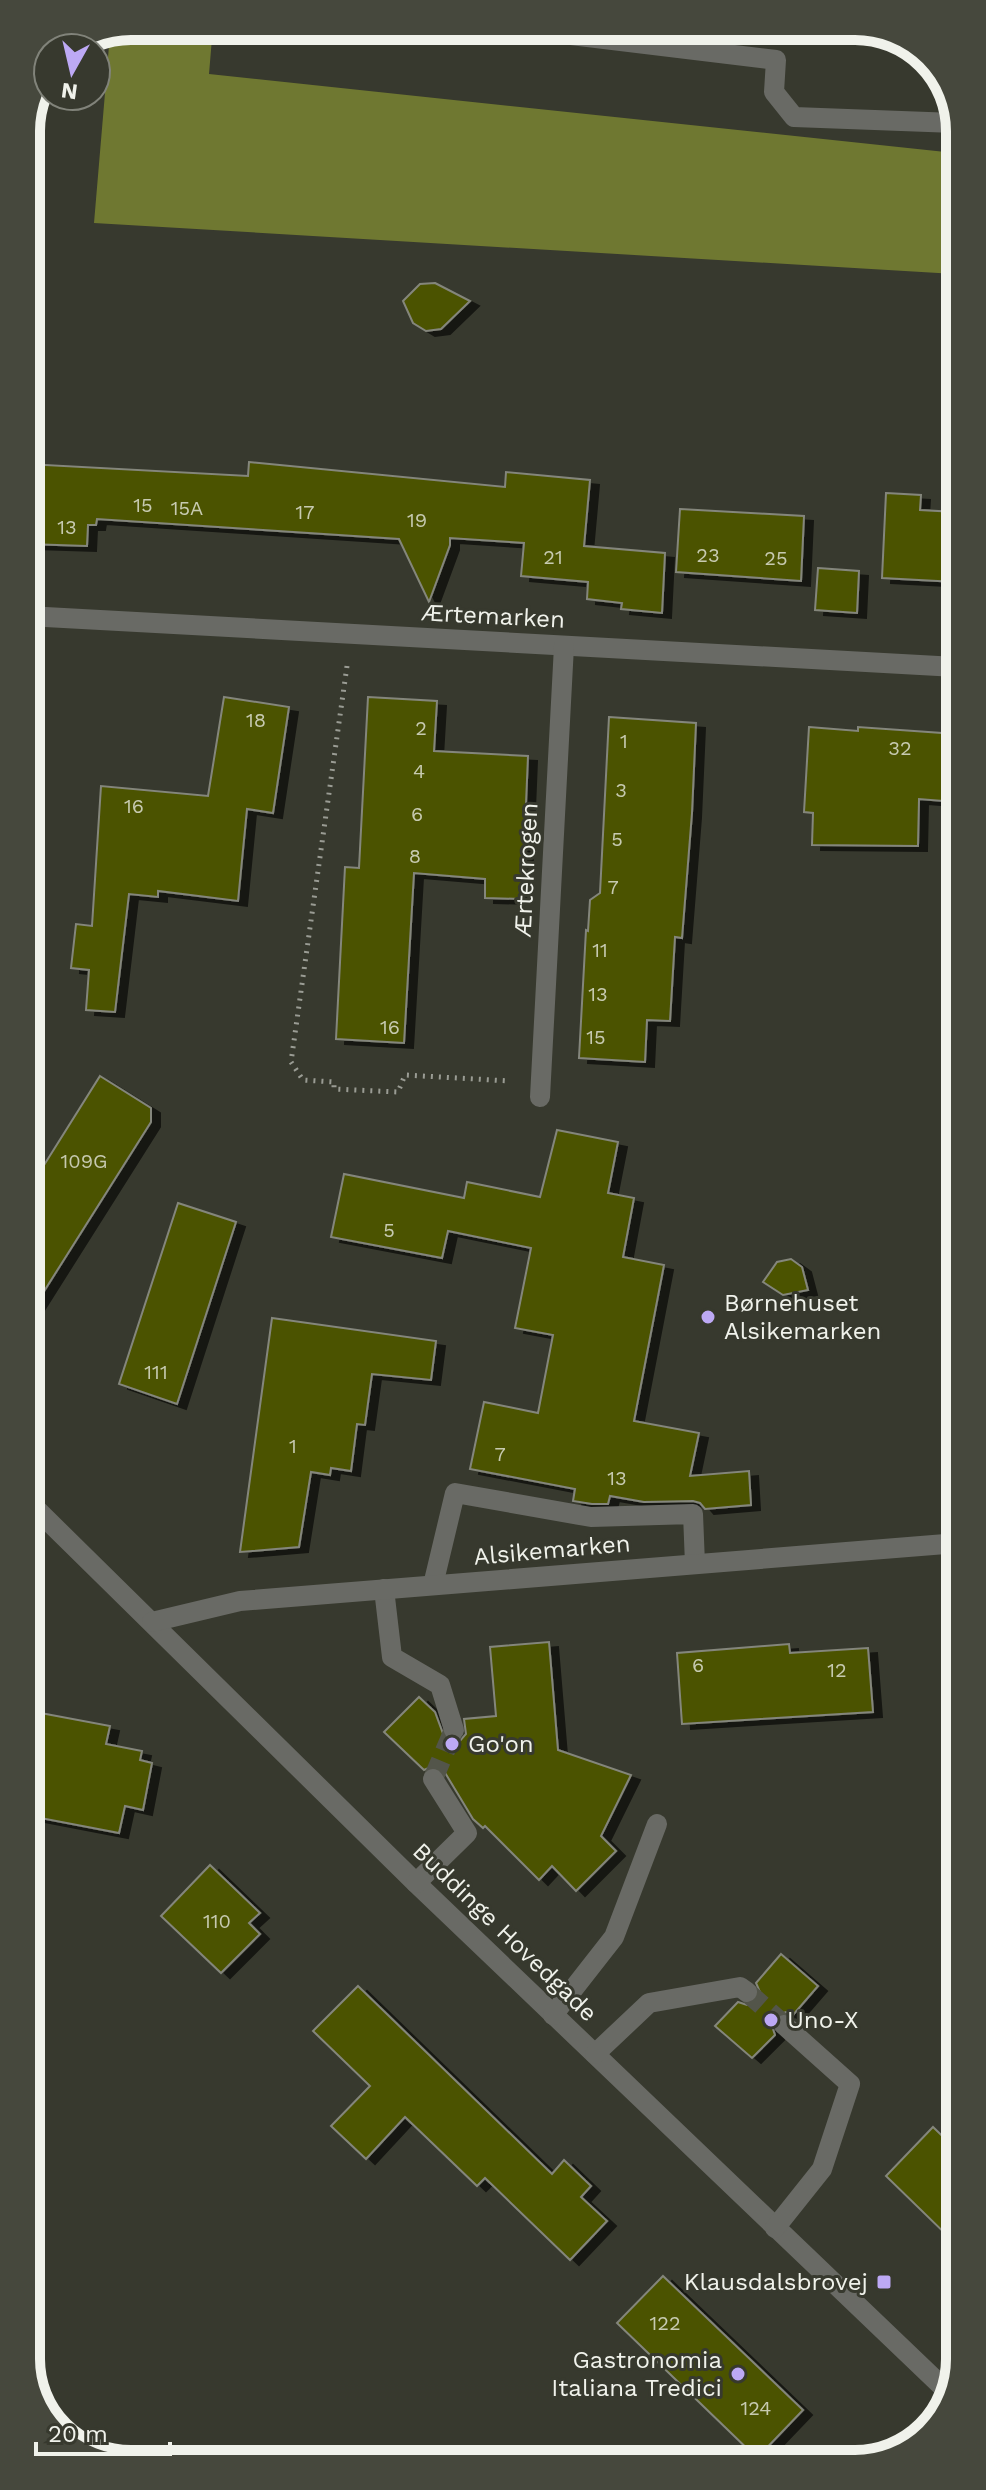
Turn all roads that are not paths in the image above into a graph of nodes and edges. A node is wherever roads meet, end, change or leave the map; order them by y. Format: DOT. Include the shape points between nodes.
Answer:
graph roads {
  1 [pos="611,40"];
  2 [pos="945,123"];
  3 [pos="40,617"];
  4 [pos="564,646"];
  5 [pos="946,666"];
  6 [pos="540,1090"];
  7 [pos="40,1513"];
  8 [pos="946,1544"];
  9 [pos="695,1564"];
  10 [pos="433,1585"];
  11 [pos="384,1589"];
  12 [pos="152,1622"];
  13 [pos="454,1730"];
  14 [pos="433,1779"];
  15 [pos="657,1824"];
  16 [pos="416,1883"];
  17 [pos="747,1992"];
  18 [pos="553,2015"];
  19 [pos="784,2025"];
  20 [pos="595,2054"];
  21 [pos="775,2228"];
  22 [pos="942,2386"];
  1 -- 2 [label="street" via="776,60 774,92 794,117"];
  3 -- 4 [label="street, Ærtemarken"];
  4 -- 5 [label="street, Ærtemarken"];
  4 -- 6 [label="street, Ærtekrogen"];
  7 -- 12 [label="street, Buddinge Hovedgade"];
  8 -- 9 [label="street, Alsikemarken"];
  9 -- 10 [label="street, Alsikemarken"];
  9 -- 10 [label="street" via="693,1514 591,1517 455,1493"];
  10 -- 11 [label="street, Alsikemarken"];
  11 -- 12 [label="street, Alsikemarken" via="240,1601"];
  11 -- 13 [label="street" via="392,1657 440,1685"];
  12 -- 16 [label="street, Buddinge Hovedgade"];
  14 -- 16 [label="street" via="467,1833"];
  15 -- 18 [label="street" via="614,1937"];
  16 -- 18 [label="street, Buddinge Hovedgade"];
  17 -- 20 [label="street" via="740,1987 649,2003"];
  18 -- 20 [label="street, Buddinge Hovedgade"];
  19 -- 21 [label="street" via="850,2084 822,2169"];
  20 -- 21 [label="street, Buddinge Hovedgade"];
  21 -- 22 [label="street, Buddinge Hovedgade"];
}
